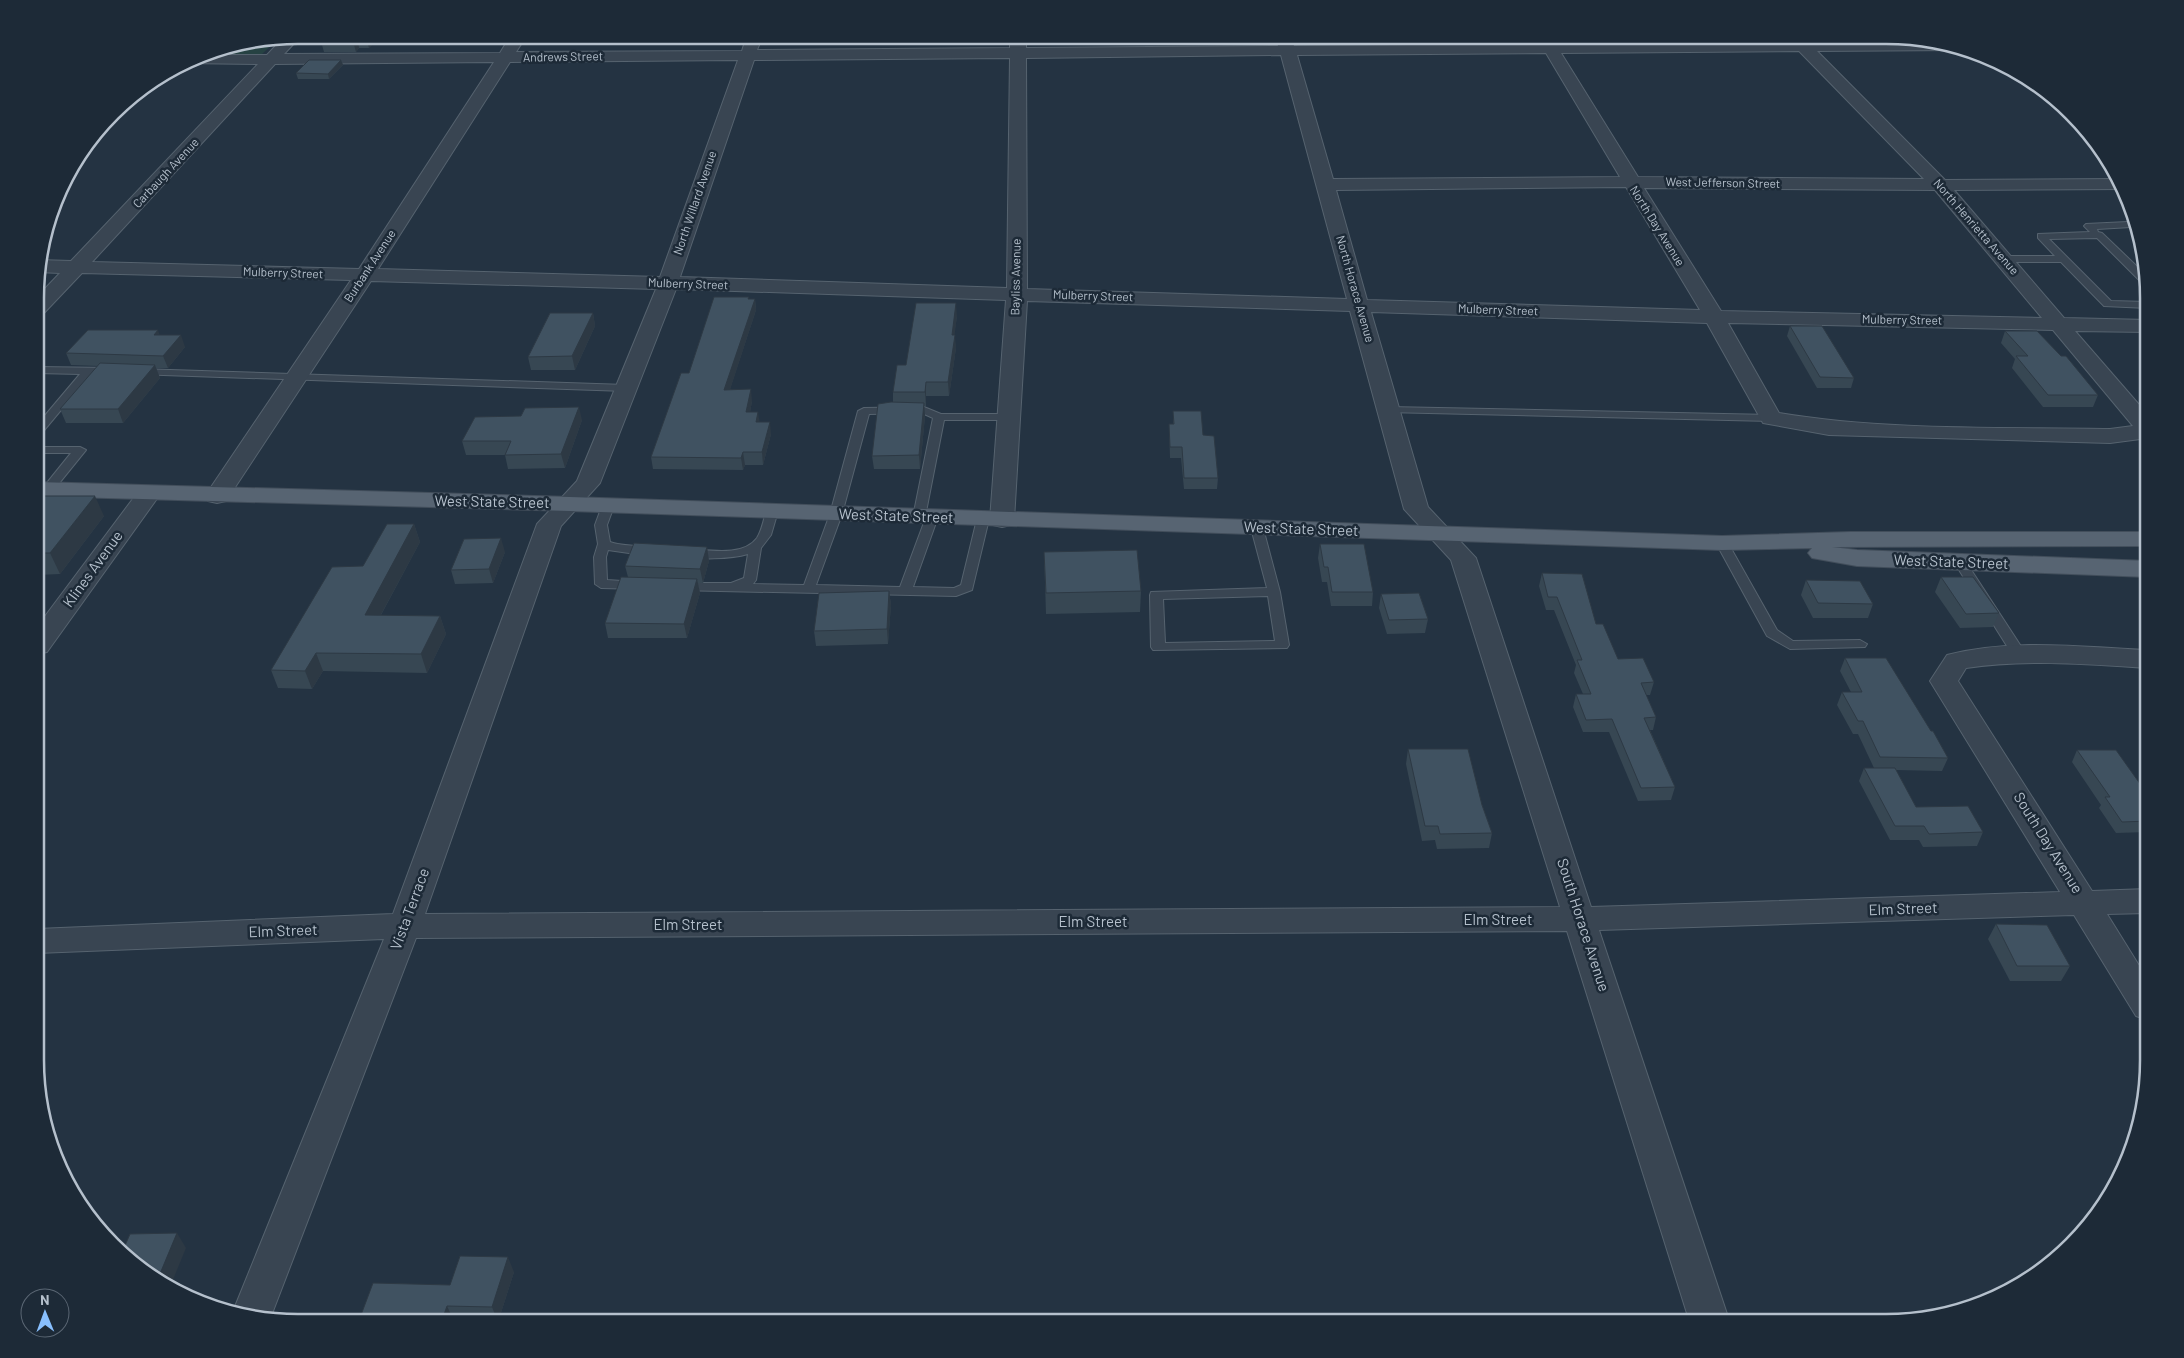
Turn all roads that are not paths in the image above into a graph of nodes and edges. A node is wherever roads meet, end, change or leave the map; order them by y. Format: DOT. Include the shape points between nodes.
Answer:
graph roads {
  1 [pos="286,44"];
  2 [pos="513,44"];
  3 [pos="751,44"];
  4 [pos="1018,44"];
  5 [pos="1285,44"];
  6 [pos="1548,44"];
  7 [pos="1801,44"];
  8 [pos="747,55"];
  9 [pos="504,57"];
  10 [pos="273,59"];
  11 [pos="209,60"];
  12 [pos="1630,182"];
  13 [pos="2113,184"];
  14 [pos="1325,185"];
  15 [pos="1940,185"];
  16 [pos="2128,225"];
  17 [pos="2099,235"];
  18 [pos="2003,259"];
  19 [pos="2064,259"];
  20 [pos="46,266"];
  21 [pos="76,267"];
  22 [pos="2139,274"];
  23 [pos="364,276"];
  24 [pos="668,283"];
  25 [pos="1017,294"];
  26 [pos="44,301"];
  27 [pos="2140,305"];
  28 [pos="1360,306"];
  29 [pos="1714,317"];
  30 [pos="2059,323"];
  31 [pos="2140,326"];
  32 [pos="44,370"];
  33 [pos="88,371"];
  34 [pos="298,376"];
  35 [pos="626,388"];
  36 [pos="1388,410"];
  37 [pos="940,417"];
  38 [pos="1009,417"];
  39 [pos="1771,418"];
  40 [pos="2140,420"];
  41 [pos="44,424"];
  42 [pos="2140,431"];
  43 [pos="44,450"];
  44 [pos="44,488"];
  45 [pos="44,489"];
  46 [pos="149,493"];
  47 [pos="217,496"];
  48 [pos="570,504"];
  49 [pos="608,506"];
  50 [pos="772,511"];
  51 [pos="836,514"];
  52 [pos="925,517"];
  53 [pos="992,519"];
  54 [pos="1256,528"];
  55 [pos="1441,534"];
  56 [pos="2140,538"];
  57 [pos="1722,543"];
  58 [pos="604,544"];
  59 [pos="1756,544"];
  60 [pos="755,548"];
  61 [pos="1960,562"];
  62 [pos="2140,569"];
  63 [pos="653,587"];
  64 [pos="733,587"];
  65 [pos="672,588"];
  66 [pos="808,590"];
  67 [pos="905,591"];
  68 [pos="1274,592"];
  69 [pos="44,636"];
  70 [pos="1860,644"];
  71 [pos="2019,654"];
  72 [pos="2140,659"];
  73 [pos="2140,901"];
  74 [pos="2085,903"];
  75 [pos="1581,919"];
  76 [pos="405,926"];
  77 [pos="44,941"];
  78 [pos="2140,994"];
  79 [pos="254,1310"];
  80 [pos="1707,1314"];
  1 -- 10 [label="street, Carbaugh Avenue"];
  2 -- 9 [label="street, Burbank Avenue"];
  3 -- 8 [label="street, North Willard Avenue"];
  4 -- 8 [label="street, Andrews Street"];
  4 -- 25 [label="street, Bayliss Avenue"];
  5 -- 14 [label="street, North Horace Avenue"];
  6 -- 12 [label="street, North Day Avenue"];
  7 -- 15 [label="street, North Henrietta Avenue"];
  8 -- 9 [label="street, Andrews Street"];
  8 -- 24 [label="street, North Willard Avenue"];
  9 -- 10 [label="street, Andrews Street"];
  9 -- 23 [label="street, Burbank Avenue"];
  10 -- 11 [label="street, Andrews Street"];
  10 -- 21 [label="street, Carbaugh Avenue"];
  12 -- 14 [label="street, West Jefferson Street"];
  12 -- 15 [label="street, West Jefferson Street"];
  12 -- 29 [label="street, North Day Avenue"];
  13 -- 15 [label="street, West Jefferson Street"];
  14 -- 28 [label="street, North Horace Avenue"];
  15 -- 18 [label="street, North Henrietta Avenue"];
  16 -- 17 [label="lane" via="2089,226"];
  17 -- 19 [label="lane" via="2041,236"];
  17 -- 22 [label="lane"];
  18 -- 19 [label="lane"];
  18 -- 30 [label="street, North Henrietta Avenue"];
  19 -- 27 [label="lane" via="2108,304"];
  20 -- 21 [label="street, Mulberry Street"];
  21 -- 23 [label="street, Mulberry Street"];
  21 -- 26 [label="street, Carbaugh Avenue"];
  23 -- 24 [label="street, Mulberry Street"];
  23 -- 34 [label="street, Burbank Avenue"];
  24 -- 25 [label="street, Mulberry Street"];
  24 -- 35 [label="street, North Willard Avenue"];
  25 -- 28 [label="street, Mulberry Street"];
  25 -- 38 [label="street, Bayliss Avenue"];
  28 -- 29 [label="street, Mulberry Street"];
  28 -- 36 [label="street, North Horace Avenue"];
  29 -- 30 [label="street, Mulberry Street"];
  29 -- 39 [label="street, North Day Avenue"];
  30 -- 31 [label="street, Mulberry Street"];
  30 -- 40 [label="street, North Henrietta Avenue"];
  32 -- 33 [label="lane"];
  33 -- 34 [label="lane"];
  33 -- 41 [label="lane"];
  34 -- 35 [label="lane"];
  34 -- 47 [label="street, Burbank Avenue"];
  35 -- 48 [label="street, North Willard Avenue" via="588,483"];
  36 -- 39 [label="lane"];
  36 -- 55 [label="street, North Horace Avenue" via="1416,510"];
  37 -- 38 [label="lane"];
  37 -- 51 [label="lane" via="924,410 864,411"];
  37 -- 52 [label="lane"];
  38 -- 53 [label="street, Bayliss Avenue"];
  39 -- 42 [label="street, North Henrietta Avenue" via="1829,428 1898,431 2110,436"];
  43 -- 44 [label="lane" via="80,450"];
  45 -- 46 [label="main road, West State Street"];
  46 -- 47 [label="main road, West State Street"];
  46 -- 69 [label="street, Klines Avenue"];
  47 -- 48 [label="main road, West State Street"];
  48 -- 49 [label="main road, West State Street"];
  48 -- 76 [label="street, Vista Terrace" via="549,524"];
  49 -- 50 [label="main road, West State Street"];
  49 -- 58 [label="lane" via="601,525"];
  50 -- 51 [label="main road, West State Street"];
  50 -- 60 [label="lane" via="763,540"];
  51 -- 52 [label="main road, West State Street"];
  51 -- 66 [label="lane"];
  52 -- 53 [label="main road, West State Street"];
  52 -- 67 [label="lane"];
  53 -- 54 [label="main road, West State Street"];
  53 -- 67 [label="lane" via="967,587 956,592"];
  54 -- 55 [label="main road, West State Street"];
  54 -- 68 [label="lane"];
  55 -- 57 [label="main road, West State Street"];
  55 -- 75 [label="street, South Horace Avenue" via="1462,558"];
  56 -- 59 [label="main road, West State Street" via="1859,539"];
  57 -- 59 [label="main road, West State Street"];
  57 -- 70 [label="lane" via="1772,633 1790,645"];
  58 -- 60 [label="lane" via="616,548 670,552 727,553 747,552"];
  58 -- 63 [label="lane" via="601,584"];
  59 -- 61 [label="main road, West State Street" via="1857,558"];
  60 -- 64 [label="lane" via="750,580"];
  61 -- 62 [label="main road, West State Street"];
  61 -- 71 [label="lane"];
  64 -- 65 [label="lane"];
  64 -- 66 [label="lane"];
  66 -- 67 [label="lane"];
  68 -- 68 [label="lane" via="1156,595 1158,647 1282,645"];
  71 -- 72 [label="street"];
  71 -- 74 [label="street, South Day Avenue" via="1957,660 1944,680"];
  73 -- 74 [label="street, Elm Street"];
  74 -- 75 [label="street, Elm Street"];
  74 -- 78 [label="street, South Day Avenue"];
  75 -- 76 [label="street, Elm Street"];
  75 -- 80 [label="street, South Horace Avenue"];
  76 -- 77 [label="street, Elm Street"];
  76 -- 79 [label="street, Vista Terrace"];
}
